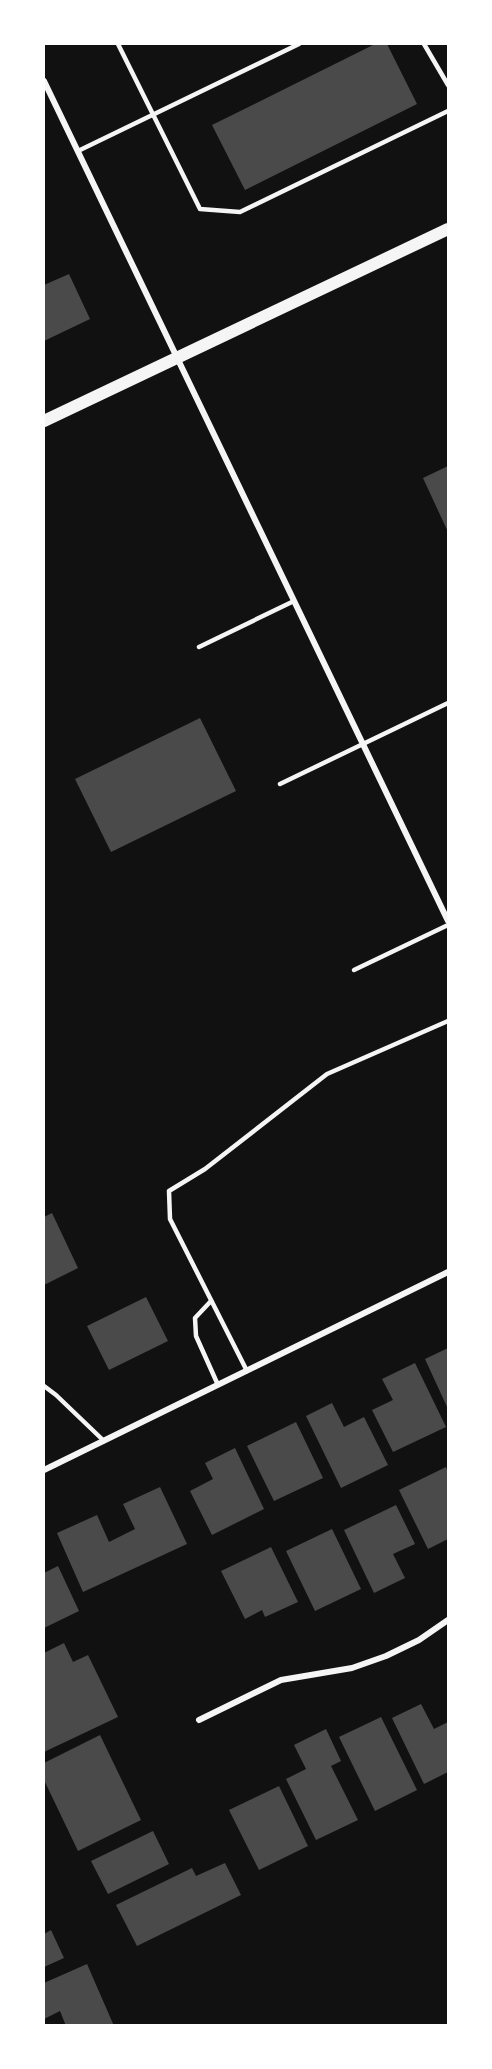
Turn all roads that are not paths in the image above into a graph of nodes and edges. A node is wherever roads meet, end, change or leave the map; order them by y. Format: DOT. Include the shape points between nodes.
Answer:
graph roads {
  1 [pos="118,44"];
  2 [pos="299,44"];
  3 [pos="424,44"];
  4 [pos="44,81"];
  5 [pos="448,85"];
  6 [pos="448,111"];
  7 [pos="153,115"];
  8 [pos="78,151"];
  9 [pos="448,229"];
  10 [pos="176,356"];
  11 [pos="44,421"];
  12 [pos="294,601"];
  13 [pos="199,647"];
  14 [pos="448,703"];
  15 [pos="363,744"];
  16 [pos="280,784"];
  17 [pos="448,923"];
  18 [pos="354,970"];
  19 [pos="448,1021"];
  20 [pos="448,1272"];
  21 [pos="212,1300"];
  22 [pos="248,1371"];
  23 [pos="218,1385"];
  24 [pos="44,1386"];
  25 [pos="104,1441"];
  26 [pos="44,1470"];
  27 [pos="448,1620"];
  28 [pos="199,1720"];
  1 -- 7 [label="lane"];
  2 -- 7 [label="lane"];
  3 -- 5 [label="lane"];
  4 -- 8 [label="street"];
  6 -- 7 [label="lane" via="240,212 200,209"];
  7 -- 8 [label="lane"];
  8 -- 10 [label="street"];
  9 -- 10 [label="main road"];
  10 -- 11 [label="main road"];
  10 -- 12 [label="street"];
  12 -- 13 [label="lane"];
  12 -- 15 [label="street"];
  14 -- 15 [label="lane"];
  15 -- 16 [label="lane"];
  15 -- 17 [label="street"];
  17 -- 18 [label="lane"];
  19 -- 21 [label="lane" via="327,1074 205,1169 169,1191 170,1218"];
  20 -- 22 [label="street"];
  21 -- 22 [label="lane"];
  21 -- 23 [label="lane" via="195,1318 196,1336"];
  22 -- 23 [label="street"];
  23 -- 25 [label="street"];
  24 -- 25 [label="lane"];
  25 -- 26 [label="street"];
  27 -- 28 [label="street" via="386,1656 344,1670 281,1680"];
}
